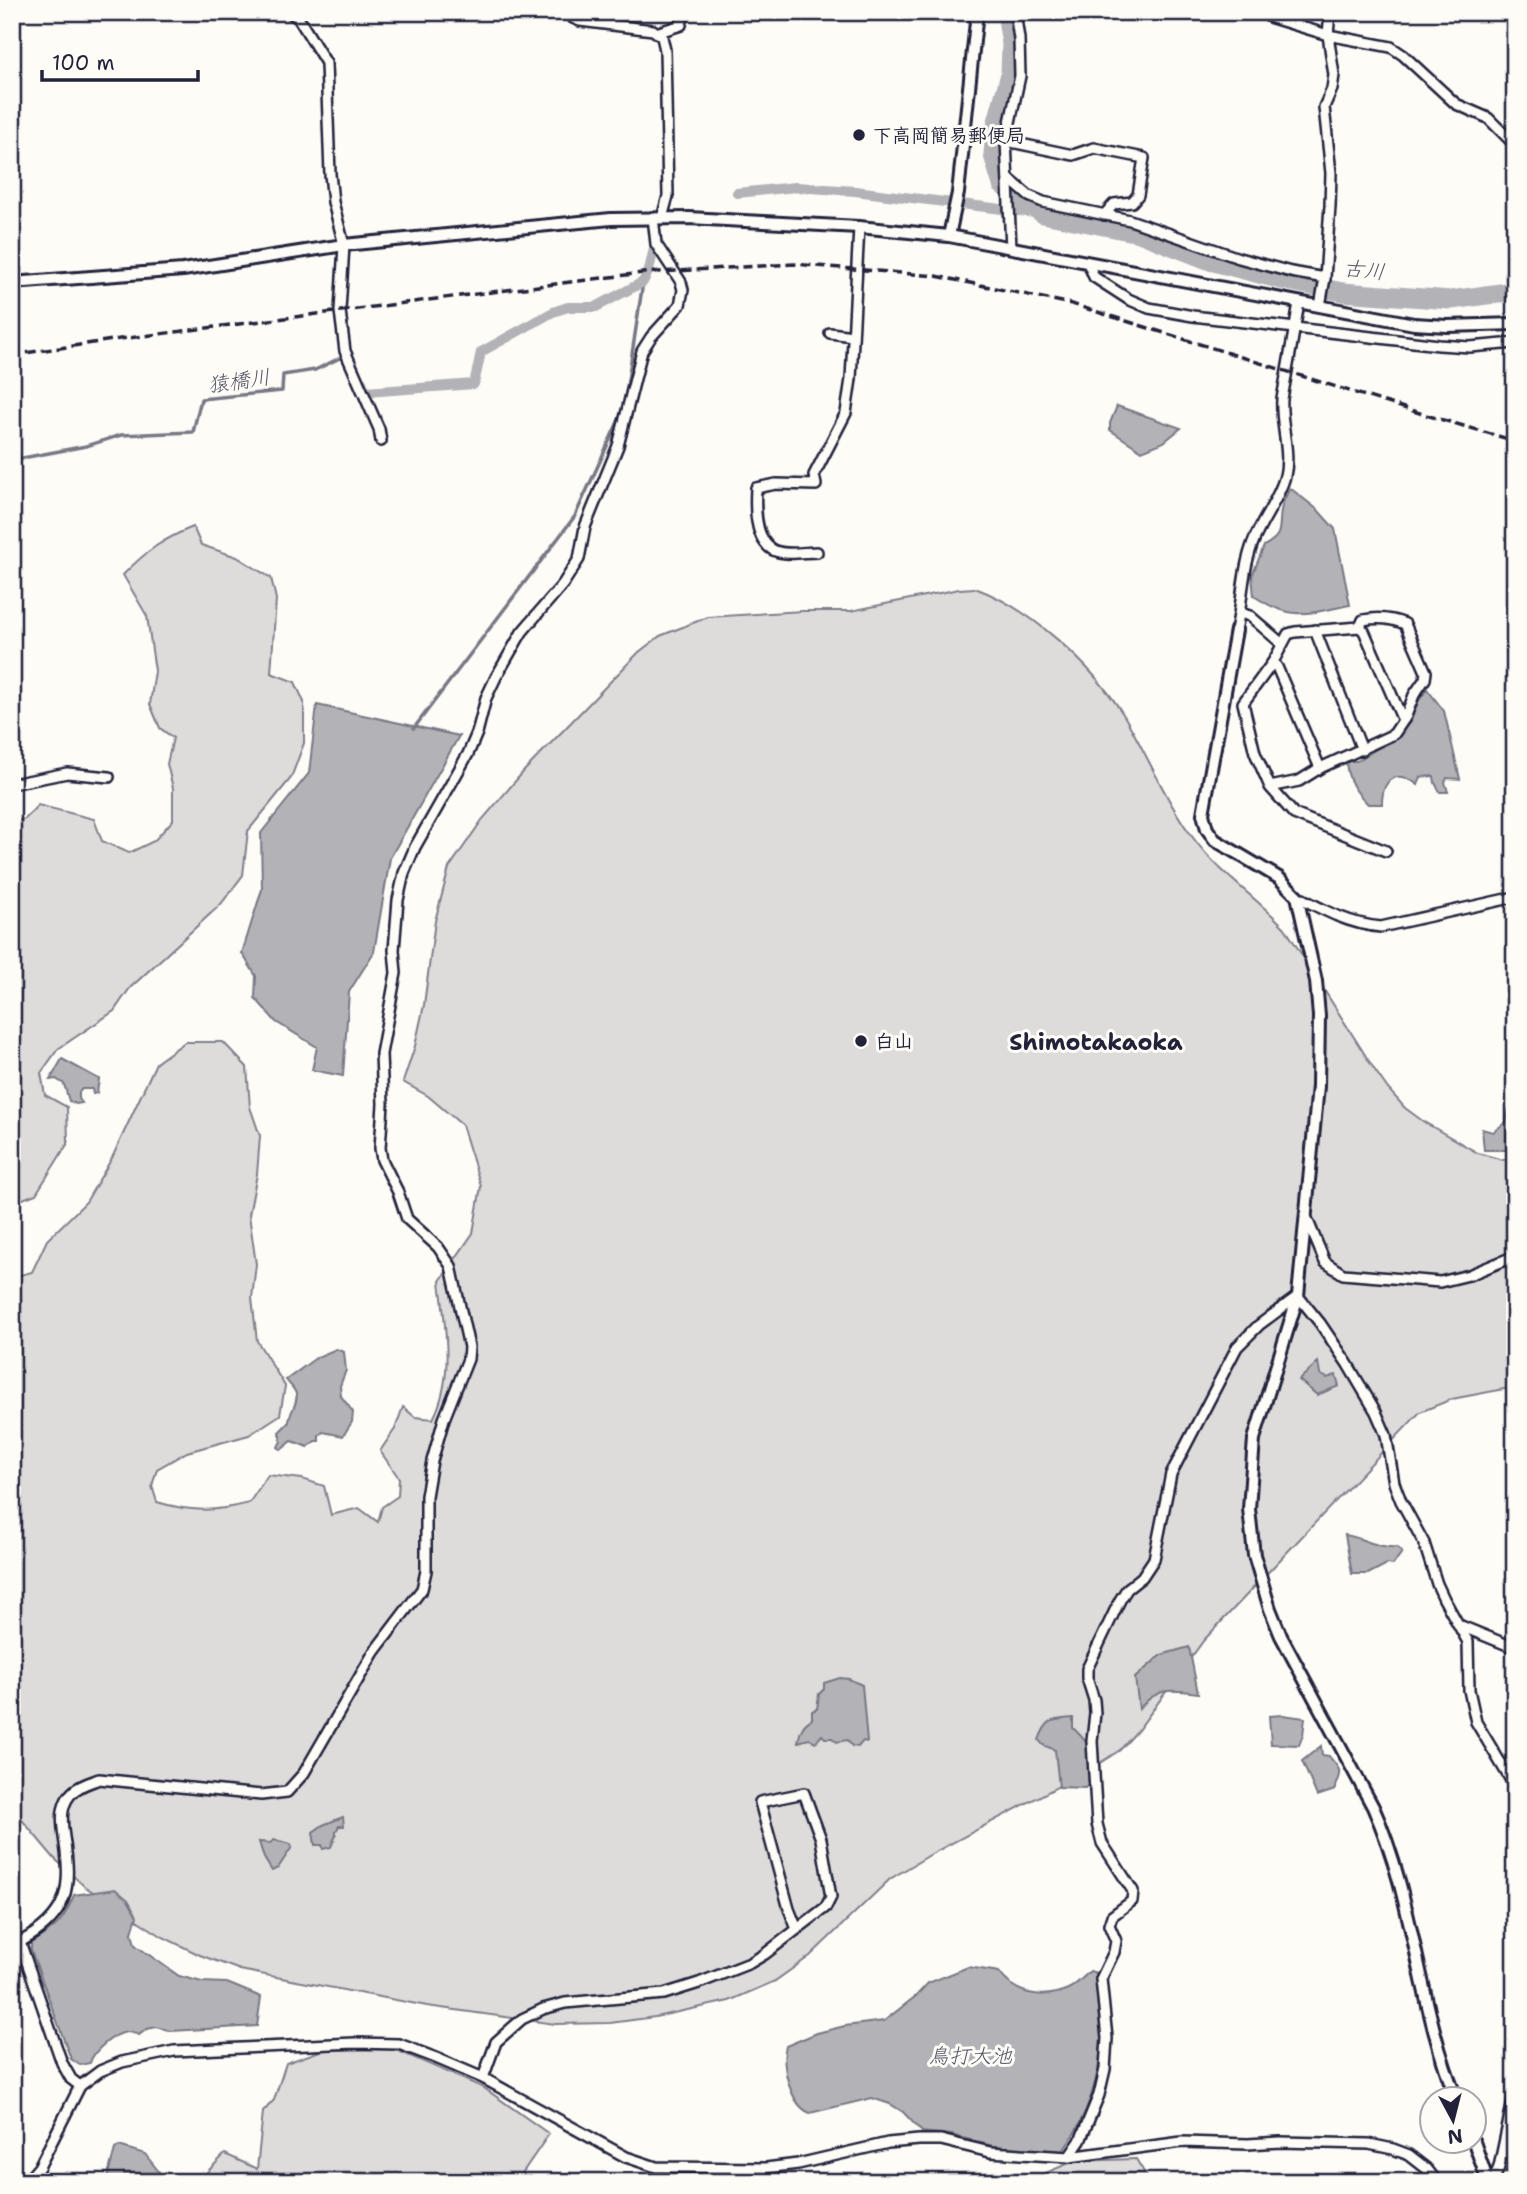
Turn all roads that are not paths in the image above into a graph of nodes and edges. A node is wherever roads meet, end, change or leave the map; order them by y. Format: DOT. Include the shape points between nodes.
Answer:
graph roads {
  1 [pos="290,12"];
  2 [pos="569,12"];
  3 [pos="684,12"];
  4 [pos="977,12"];
  5 [pos="1015,12"];
  6 [pos="1267,12"];
  7 [pos="1330,12"];
  8 [pos="1514,12"];
  9 [pos="1515,25"];
  10 [pos="659,32"];
  11 [pos="1328,35"];
  12 [pos="1006,141"];
  13 [pos="1515,145"];
  14 [pos="1008,180"];
  15 [pos="1104,215"];
  16 [pos="657,218"];
  17 [pos="859,227"];
  18 [pos="949,236"];
  19 [pos="344,245"];
  20 [pos="1011,248"];
  21 [pos="1087,263"];
  22 [pos="1325,280"];
  23 [pos="12,283"];
  24 [pos="1321,301"];
  25 [pos="1299,303"];
  26 [pos="1515,324"];
  27 [pos="1294,328"];
  28 [pos="830,333"];
  29 [pos="853,336"];
  30 [pos="1515,343"];
  31 [pos="381,441"];
  32 [pos="817,552"];
  33 [pos="1240,612"];
  34 [pos="1360,627"];
  35 [pos="1236,630"];
  36 [pos="1315,630"];
  37 [pos="1282,643"];
  38 [pos="1273,662"];
  39 [pos="1404,719"];
  40 [pos="1362,750"];
  41 [pos="1320,768"];
  42 [pos="109,777"];
  43 [pos="12,784"];
  44 [pos="1270,787"];
  45 [pos="1385,851"];
  46 [pos="1297,896"];
  47 [pos="1515,897"];
  48 [pos="1305,1214"];
  49 [pos="1515,1256"];
  50 [pos="1298,1296"];
  51 [pos="1461,1626"];
  52 [pos="1515,1648"];
  53 [pos="1515,1787"];
  54 [pos="797,1929"];
  55 [pos="16,1944"];
  56 [pos="483,2078"];
  57 [pos="80,2086"];
  58 [pos="1453,2086"];
  59 [pos="1515,2092"];
  60 [pos="1480,2156"];
  61 [pos="1069,2157"];
  62 [pos="26,2182"];
  63 [pos="1437,2182"];
  64 [pos="1490,2182"];
  1 -- 19 [label="street" via="326,63 330,174"];
  2 -- 10 [label="street" via="580,21"];
  3 -- 10 [label="street" via="681,25"];
  4 -- 18 [label="street" via="958,194"];
  5 -- 12 [label="street" via="1020,75"];
  6 -- 11 [label="street" via="1269,17"];
  7 -- 11 [label="street"];
  8 -- 9 [label="street"];
  10 -- 16 [label="street" via="665,50 668,196"];
  11 -- 13 [label="street" via="1391,47 1456,104 1488,118"];
  11 -- 22 [label="street" via="1334,75 1324,107 1331,173"];
  12 -- 14 [label="street"];
  12 -- 15 [label="street" via="1073,155 1094,148 1144,158 1138,195 1132,202 1114,204"];
  14 -- 15 [label="street" via="1043,202"];
  14 -- 20 [label="street"];
  15 -- 22 [label="street"];
  16 -- 17 [label="street"];
  16 -- 19 [label="street"];
  16 -- 55 [label="street" via="656,244 681,282 680,305 642,351 618,446 585,527 579,559 522,632 496,677 468,754 415,847 398,900 396,973 381,1054 380,1148 407,1219 451,1266 469,1347 432,1461 422,1590 374,1652 304,1773 287,1792 261,1795 99,1779 70,1794 62,1813 69,1878 64,1897 43,1929"];
  17 -- 18 [label="street"];
  17 -- 29 [label="street"];
  18 -- 20 [label="street"];
  19 -- 23 [label="street" via="184,270"];
  19 -- 31 [label="street" via="340,311 346,354"];
  20 -- 21 [label="street"];
  21 -- 25 [label="street"];
  21 -- 27 [label="street" via="1094,277 1149,308"];
  22 -- 24 [label="street"];
  24 -- 25 [label="street"];
  24 -- 26 [label="street" via="1414,324"];
  25 -- 27 [label="street"];
  27 -- 30 [label="street" via="1439,345"];
  27 -- 33 [label="street" via="1281,410 1285,475 1255,538 1242,583"];
  28 -- 29 [label="street"];
  29 -- 32 [label="street" via="846,413 814,475 816,485 755,488 762,537 773,550"];
  33 -- 35 [label="street"];
  33 -- 37 [label="street"];
  34 -- 36 [label="street"];
  34 -- 39 [label="street"];
  34 -- 39 [label="street" via="1363,620 1376,617 1405,624 1426,679"];
  35 -- 46 [label="street" via="1203,814 1206,829 1215,841 1279,878"];
  36 -- 37 [label="street" via="1288,634"];
  36 -- 40 [label="street"];
  37 -- 38 [label="street"];
  38 -- 41 [label="street"];
  38 -- 44 [label="street" via="1243,703 1255,753"];
  39 -- 40 [label="street" via="1394,734"];
  40 -- 41 [label="street"];
  41 -- 44 [label="street" via="1299,781"];
  42 -- 43 [label="street" via="67,773"];
  44 -- 45 [label="street" via="1294,814"];
  46 -- 47 [label="street" via="1335,916 1381,928"];
  46 -- 48 [label="street" via="1319,1016 1318,1086"];
  48 -- 49 [label="street" via="1325,1262 1343,1273 1440,1282"];
  48 -- 50 [label="street"];
  50 -- 51 [label="street" via="1376,1412 1401,1501 1424,1543 1444,1599"];
  50 -- 58 [label="street" via="1254,1439 1249,1509 1254,1555 1281,1636 1385,1833"];
  50 -- 61 [label="street" via="1237,1347 1171,1474 1154,1559 1120,1600 1087,1669 1095,1713 1092,1741 1097,1824 1102,1843 1133,1891 1132,1901 1112,1916 1109,1925 1116,1941 1101,1979 1105,2069 1090,2118"];
  51 -- 52 [label="street"];
  51 -- 53 [label="street" via="1468,1642 1469,1690 1476,1722"];
  54 -- 54 [label="street" via="761,1802 804,1793 821,1839 831,1897 826,1907"];
  54 -- 56 [label="street" via="750,1963 699,1983 664,1994 543,2009 522,2019 496,2042"];
  55 -- 57 [label="street" via="62,2063"];
  56 -- 57 [label="street" via="399,2044 355,2043 174,2051 122,2062"];
  56 -- 61 [label="street" via="584,2136 656,2167 766,2168 919,2140 941,2140 990,2152"];
  57 -- 62 [label="street" via="40,2167"];
  59 -- 64 [label="street" via="1499,2167"];
  60 -- 64 [label="street"];
  61 -- 63 [label="street" via="1182,2142 1368,2144 1409,2155"];
}
